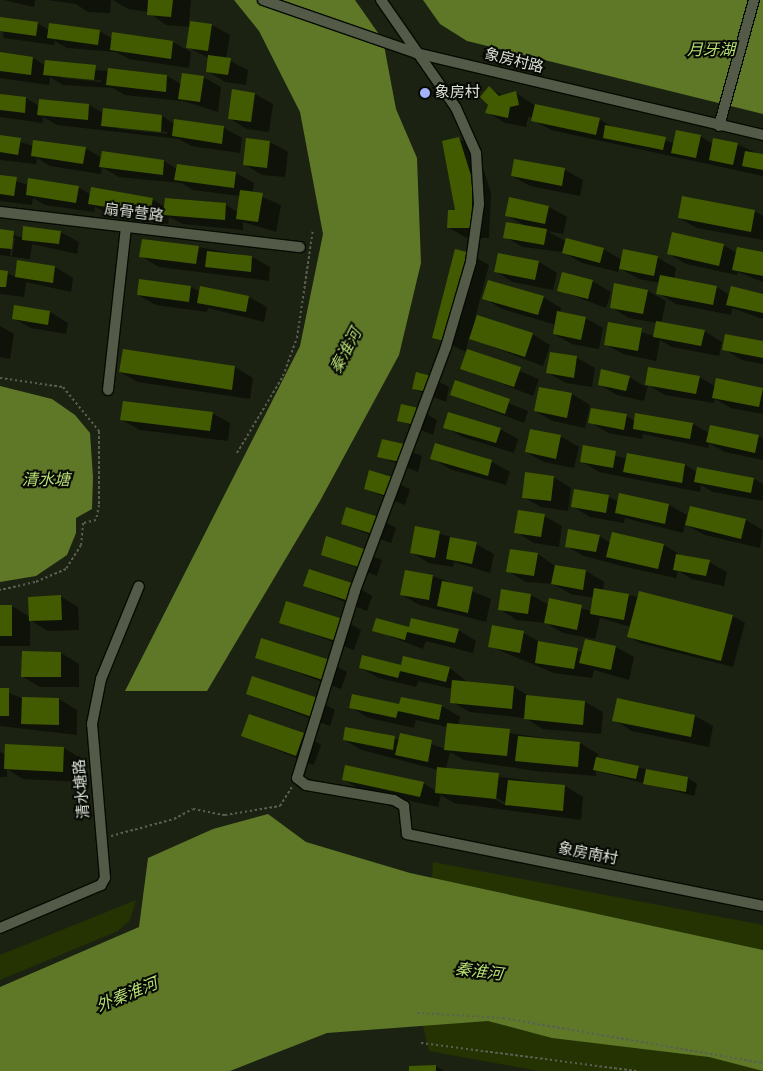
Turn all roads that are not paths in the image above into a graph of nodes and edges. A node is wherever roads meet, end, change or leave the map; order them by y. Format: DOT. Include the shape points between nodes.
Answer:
graph roads {
  1 [pos="263,0"];
  2 [pos="381,0"];
  3 [pos="754,0"];
  4 [pos="416,53"];
  5 [pos="719,126"];
  6 [pos="763,135"];
  7 [pos="0,212"];
  8 [pos="126,227"];
  9 [pos="300,247"];
  10 [pos="108,390"];
  11 [pos="139,586"];
  12 [pos="763,906"];
  13 [pos="0,928"];
  1 -- 4 [label="street, 象房村路"];
  2 -- 4 [label="street"];
  3 -- 5 [label="street"];
  4 -- 5 [label="street, 象房村路"];
  4 -- 12 [label="street, 象房南村" via="456,108 476,153 479,204 471,262 446,347 355,591 297,778 306,785 394,800 404,806 407,834"];
  5 -- 6 [label="street, 象房村路"];
  7 -- 8 [label="street, 扇骨营路"];
  8 -- 9 [label="street, 扇骨营路"];
  8 -- 10 [label="street"];
  11 -- 13 [label="street, 清水塘路" via="101,680 92,724 107,868 102,885"];
}
